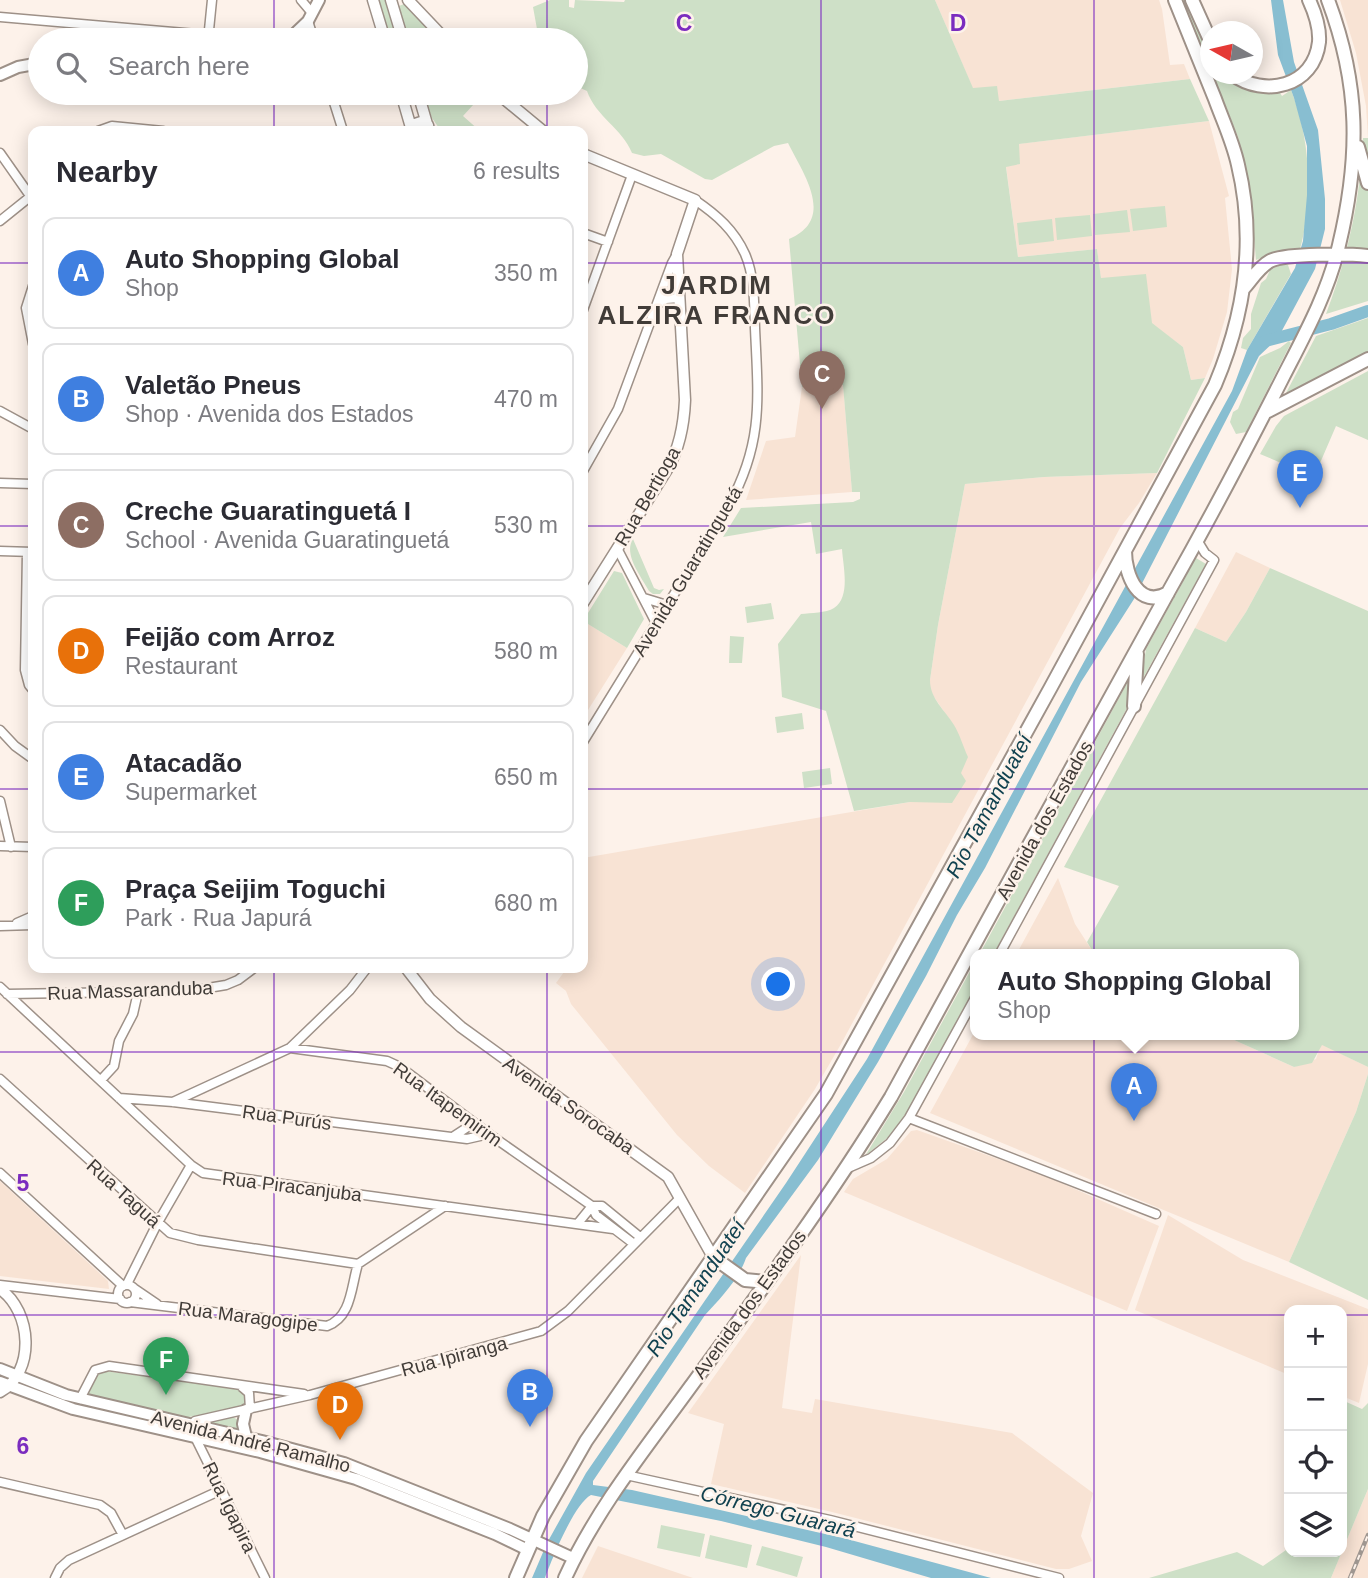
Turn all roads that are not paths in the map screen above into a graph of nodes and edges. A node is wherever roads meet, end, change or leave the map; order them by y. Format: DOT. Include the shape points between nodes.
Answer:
graph roads {
  1 [pos="212,0"];
  2 [pos="301,0"];
  3 [pos="319,0"];
  4 [pos="373,0"];
  5 [pos="391,0"];
  6 [pos="1175,0"];
  7 [pos="1192,0"];
  8 [pos="1309,0"];
  9 [pos="1328,0"];
  10 [pos="413,2"];
  11 [pos="310,17"];
  12 [pos="0,18"];
  13 [pos="1201,21"];
  14 [pos="80,25"];
  15 [pos="80,28"];
  16 [pos="119,28"];
  17 [pos="209,28"];
  18 [pos="299,28"];
  19 [pos="312,28"];
  20 [pos="381,28"];
  21 [pos="399,28"];
  22 [pos="436,28"];
  23 [pos="28,65"];
  24 [pos="1,76"];
  25 [pos="1250,84"];
  26 [pos="335,105"];
  27 [pos="404,105"];
  28 [pos="422,105"];
  29 [pos="512,105"];
  30 [pos="341,126"];
  31 [pos="411,126"];
  32 [pos="428,126"];
  33 [pos="537,126"];
  34 [pos="1355,130"];
  35 [pos="0,153"];
  36 [pos="588,156"];
  37 [pos="632,175"];
  38 [pos="1368,183"];
  39 [pos="28,192"];
  40 [pos="695,200"];
  41 [pos="28,201"];
  42 [pos="0,221"];
  43 [pos="588,235"];
  44 [pos="608,242"];
  45 [pos="677,254"];
  46 [pos="1337,254"];
  47 [pos="1368,256"];
  48 [pos="1244,289"];
  49 [pos="588,296"];
  50 [pos="678,298"];
  51 [pos="657,305"];
  52 [pos="1368,359"];
  53 [pos="0,411"];
  54 [pos="1266,412"];
  55 [pos="28,426"];
  56 [pos="588,462"];
  57 [pos="0,484"];
  58 [pos="28,484"];
  59 [pos="1197,540"];
  60 [pos="617,548"];
  61 [pos="0,551"];
  62 [pos="1125,551"];
  63 [pos="28,552"];
  64 [pos="1168,593"];
  65 [pos="588,595"];
  66 [pos="644,598"];
  67 [pos="667,606"];
  68 [pos="656,623"];
  69 [pos="28,644"];
  70 [pos="1138,650"];
  71 [pos="28,681"];
  72 [pos="1133,706"];
  73 [pos="1,734"];
  74 [pos="588,735"];
  75 [pos="28,755"];
  76 [pos="0,801"];
  77 [pos="0,846"];
  78 [pos="12,847"];
  79 [pos="28,847"];
  80 [pos="28,918"];
  81 [pos="28,925"];
  82 [pos="0,926"];
  83 [pos="11,926"];
  84 [pos="973,949"];
  85 [pos="1002,949"];
  86 [pos="970,954"];
  87 [pos="247,973"];
  88 [pos="363,973"];
  89 [pos="412,973"];
  90 [pos="0,987"];
  91 [pos="138,992"];
  92 [pos="4,994"];
  93 [pos="970,1007"];
  94 [pos="290,1048"];
  95 [pos="0,1079"];
  96 [pos="101,1080"];
  97 [pos="119,1098"];
  98 [pos="173,1102"];
  99 [pos="909,1118"];
  100 [pos="474,1123"];
  101 [pos="489,1134"];
  102 [pos="454,1136"];
  103 [pos="191,1165"];
  104 [pos="845,1169"];
  105 [pos="0,1173"];
  106 [pos="680,1198"];
  107 [pos="445,1206"];
  108 [pos="592,1206"];
  109 [pos="1156,1214"];
  110 [pos="579,1223"];
  111 [pos="157,1224"];
  112 [pos="613,1229"];
  113 [pos="637,1240"];
  114 [pos="718,1261"];
  115 [pos="358,1264"];
  116 [pos="767,1282"];
  117 [pos="0,1287"];
  118 [pos="32,1289"];
  119 [pos="125,1290"];
  120 [pos="130,1302"];
  121 [pos="15,1303"];
  122 [pos="159,1306"];
  123 [pos="6,1377"];
  124 [pos="240,1386"];
  125 [pos="0,1392"];
  126 [pos="310,1395"];
  127 [pos="80,1399"];
  128 [pos="248,1410"];
  129 [pos="192,1425"];
  130 [pos="195,1437"];
  131 [pos="246,1443"];
  132 [pos="623,1478"];
  133 [pos="0,1482"];
  134 [pos="221,1490"];
  135 [pos="122,1535"];
  136 [pos="534,1544"];
  137 [pos="569,1556"];
  138 [pos="55,1578"];
  139 [pos="265,1578"];
  140 [pos="516,1578"];
  141 [pos="565,1578"];
  142 [pos="1059,1578"];
  1 -- 17 [label="street"];
  2 -- 11 [label="street"];
  3 -- 11 [label="main road"];
  4 -- 20 [label="street"];
  5 -- 21 [label="street"];
  6 -- 48 [label="highway" via="1238,164 1247,233"];
  7 -- 13 [label="highway"];
  8 -- 25 [label="highway" via="1319,34 1310,66 1276,88"];
  9 -- 34 [label="highway, Avenida dos Estados" via="1346,56"];
  10 -- 22 [label="street"];
  11 -- 18 [label="main road"];
  11 -- 19 [label="street"];
  12 -- 14 [label="street"];
  14 -- 15 [label="street"];
  14 -- 16 [label="street"];
  23 -- 24 [label="main road"];
  26 -- 30 [label="street"];
  27 -- 31 [label="street"];
  28 -- 32 [label="street"];
  29 -- 33 [label="street"];
  34 -- 38 [label="highway"];
  34 -- 46 [label="highway, Avenida dos Estados"];
  35 -- 39 [label="street"];
  36 -- 37 [label="street, Avenida Guaratinguetá"];
  37 -- 40 [label="street, Avenida Guaratinguetá"];
  37 -- 44 [label="street"];
  40 -- 45 [label="street, Rua Bertioga"];
  40 -- 67 [label="street, Avenida Guaratinguetá" via="736,237 748,264 758,416 742,481"];
  41 -- 42 [label="street"];
  43 -- 44 [label="street"];
  44 -- 49 [label="street"];
  45 -- 50 [label="street, Rua Bertioga"];
  45 -- 51 [label="street"];
  46 -- 47 [label="highway"];
  46 -- 48 [label="highway" via="1270,261"];
  46 -- 54 [label="highway, Avenida dos Estados" via="1314,317"];
  48 -- 62 [label="highway" via="1215,385"];
  50 -- 51 [label="street"];
  50 -- 60 [label="street, Rua Bertioga" via="685,400 678,447"];
  51 -- 56 [label="street" via="618,409"];
  52 -- 54 [label="highway"];
  53 -- 55 [label="street"];
  54 -- 59 [label="highway, Avenida dos Estados"];
  57 -- 58 [label="street"];
  59 -- 64 [label="highway, Avenida dos Estados"];
  59 -- 72 [label="street" via="1214,560"];
  60 -- 65 [label="street, Rua Bertioga"];
  60 -- 66 [label="street"];
  61 -- 63 [label="street"];
  62 -- 64 [label="highway" via="1127,567 1143,595 1159,598"];
  62 -- 114 [label="highway" via="826,1094"];
  64 -- 70 [label="highway, Avenida dos Estados"];
  66 -- 67 [label="street"];
  66 -- 68 [label="street"];
  67 -- 68 [label="street, Avenida Guaratinguetá"];
  68 -- 74 [label="street, Avenida Guaratinguetá"];
  69 -- 71 [label="street"];
  70 -- 72 [label="highway"];
  70 -- 84 [label="highway, Avenida dos Estados"];
  72 -- 85 [label="street"];
  73 -- 75 [label="street"];
  76 -- 78 [label="street"];
  77 -- 78 [label="street"];
  78 -- 79 [label="street"];
  80 -- 83 [label="street"];
  81 -- 83 [label="street"];
  82 -- 83 [label="street"];
  86 -- 104 [label="highway, Avenida dos Estados" via="891,1097"];
  87 -- 91 [label="street, Rua Massaranduba" via="214,988"];
  88 -- 94 [label="street"];
  89 -- 106 [label="street, Avenida Sorocaba" via="430,999 461,1027 657,1168"];
  90 -- 92 [label="street, Rua Piracanjuba"];
  91 -- 92 [label="street, Rua Massaranduba"];
  91 -- 96 [label="street" via="114,1066"];
  92 -- 96 [label="street, Rua Piracanjuba"];
  93 -- 99 [label="street"];
  94 -- 98 [label="street"];
  94 -- 100 [label="street, Rua Itapemirim" via="394,1063"];
  95 -- 111 [label="street, Rua Taguá"];
  96 -- 97 [label="street, Rua Piracanjuba"];
  97 -- 98 [label="street, Rua Purús"];
  97 -- 103 [label="street, Rua Piracanjuba"];
  98 -- 102 [label="street, Rua Purús"];
  99 -- 104 [label="street" via="883,1150"];
  99 -- 109 [label="street"];
  100 -- 101 [label="street, Rua Itapemirim"];
  100 -- 102 [label="street"];
  101 -- 102 [label="street, Rua Purús" via="467,1139"];
  101 -- 108 [label="street, Rua Itapemirim"];
  103 -- 107 [label="street, Rua Piracanjuba" via="210,1175"];
  103 -- 111 [label="street"];
  104 -- 116 [label="highway, Avenida dos Estados"];
  105 -- 119 [label="street, Rua Maragogipe"];
  106 -- 113 [label="street, Rua Ipiranga"];
  106 -- 114 [label="street, Avenida Sorocaba"];
  107 -- 110 [label="street, Rua Piracanjuba"];
  107 -- 115 [label="street"];
  108 -- 110 [label="street"];
  108 -- 112 [label="street, Rua Itapemirim"];
  108 -- 113 [label="street, Rua Itapemirim" via="602,1206"];
  110 -- 112 [label="street, Rua Piracanjuba"];
  111 -- 115 [label="street, Rua Taguá" via="182,1237"];
  111 -- 119 [label="street"];
  112 -- 113 [label="street, Rua Itapemirim"];
  113 -- 126 [label="street, Rua Ipiranga" via="549,1327"];
  114 -- 116 [label="highway" via="745,1280"];
  114 -- 136 [label="highway" via="586,1441"];
  115 -- 122 [label="street, Rua Maragogipe" via="347,1308 338,1321 327,1326"];
  116 -- 132 [label="highway, Avenida dos Estados"];
  117 -- 118 [label="street"];
  117 -- 121 [label="street"];
  118 -- 119 [label="street" via="106,1298"];
  118 -- 121 [label="street"];
  119 -- 120 [label="street, Rua Maragogipe"];
  119 -- 120 [label="street" via="135,1298"];
  119 -- 122 [label="street, Rua Maragogipe"];
  120 -- 122 [label="street, Rua Maragogipe"];
  121 -- 123 [label="street" via="24,1328 24,1357"];
  123 -- 125 [label="street"];
  123 -- 127 [label="main road, Avenida André Ramalho"];
  123 -- 130 [label="main road, Avenida André Ramalho" via="61,1405"];
  124 -- 126 [label="street"];
  124 -- 127 [label="street" via="109,1366 95,1370"];
  124 -- 128 [label="street" via="249,1394"];
  126 -- 128 [label="street, Rua Ipiranga"];
  127 -- 129 [label="main road, Avenida André Ramalho"];
  128 -- 129 [label="street, Rua Ipiranga"];
  128 -- 131 [label="main road" via="243,1424"];
  129 -- 130 [label="street"];
  129 -- 131 [label="main road, Avenida André Ramalho"];
  130 -- 131 [label="main road, Avenida André Ramalho"];
  130 -- 134 [label="street, Rua Igapira"];
  131 -- 136 [label="main road, Avenida André Ramalho" via="344,1463"];
  132 -- 137 [label="highway, Avenida dos Estados"];
  132 -- 142 [label="street" via="830,1520"];
  133 -- 135 [label="street" via="100,1505 111,1513"];
  134 -- 135 [label="street"];
  134 -- 139 [label="street, Rua Igapira"];
  135 -- 138 [label="street" via="69,1560"];
  136 -- 137 [label="main road, Avenida André Ramalho"];
  136 -- 140 [label="highway"];
  137 -- 141 [label="highway, Avenida dos Estados"];
}
